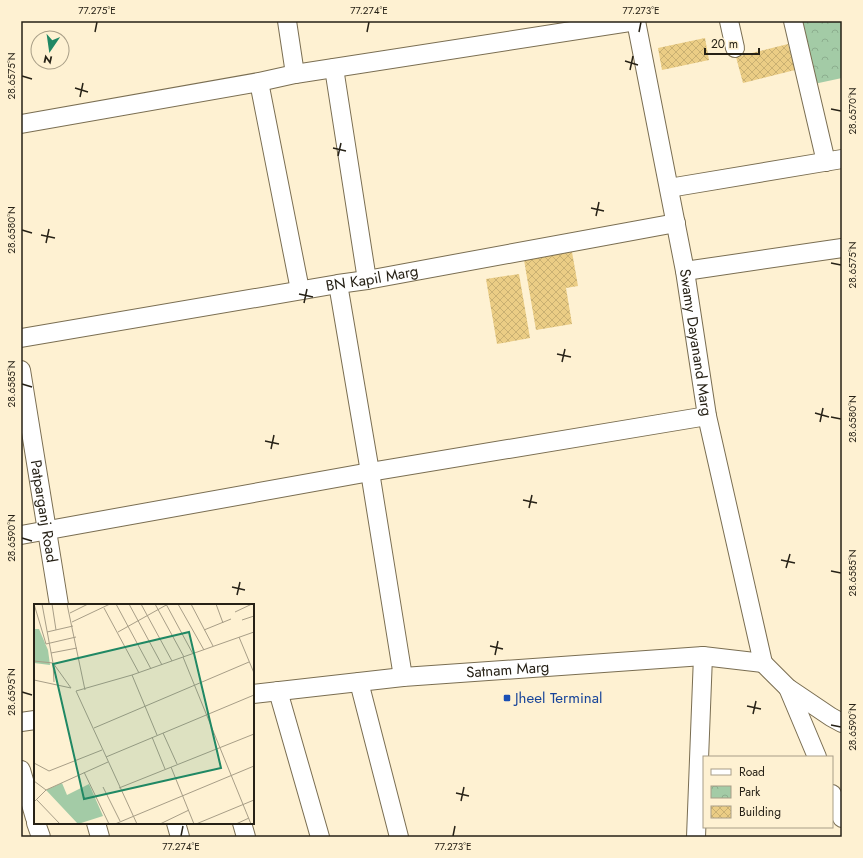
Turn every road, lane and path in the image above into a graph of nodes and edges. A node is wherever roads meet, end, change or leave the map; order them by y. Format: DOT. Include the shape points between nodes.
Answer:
graph roads {
  1 [pos="287,21"];
  2 [pos="636,21"];
  3 [pos="729,21"];
  4 [pos="793,21"];
  5 [pos="735,48"];
  6 [pos="334,68"];
  7 [pos="295,74"];
  8 [pos="259,82"];
  9 [pos="21,124"];
  10 [pos="834,160"];
  11 [pos="669,188"];
  12 [pos="676,223"];
  13 [pos="842,248"];
  14 [pos="685,271"];
  15 [pos="367,280"];
  16 [pos="338,284"];
  17 [pos="300,290"];
  18 [pos="21,338"];
  19 [pos="21,370"];
  20 [pos="707,416"];
  21 [pos="370,472"];
  22 [pos="47,530"];
  23 [pos="21,535"];
  24 [pos="59,604"];
  25 [pos="703,656"];
  26 [pos="763,663"];
  27 [pos="404,677"];
  28 [pos="359,682"];
  29 [pos="788,688"];
  30 [pos="278,692"];
  31 [pos="254,694"];
  32 [pos="34,720"];
  33 [pos="21,722"];
  34 [pos="842,722"];
  35 [pos="817,756"];
  36 [pos="21,770"];
  37 [pos="833,796"];
  38 [pos="34,815"];
  39 [pos="842,818"];
  40 [pos="36,824"];
  41 [pos="96,824"];
  42 [pos="176,824"];
  43 [pos="242,824"];
  44 [pos="40,837"];
  45 [pos="100,837"];
  46 [pos="180,837"];
  47 [pos="246,837"];
  48 [pos="320,837"];
  49 [pos="399,837"];
  50 [pos="696,837"];
  1 -- 7 [label="street"];
  2 -- 6 [label="street"];
  2 -- 11 [label="street, Swamy Dayanand Marg"];
  3 -- 5 [label="street"];
  4 -- 10 [label="street"];
  6 -- 7 [label="street"];
  6 -- 15 [label="street"];
  7 -- 8 [label="street"];
  8 -- 9 [label="street"];
  8 -- 17 [label="street"];
  10 -- 11 [label="street"];
  11 -- 12 [label="street, Swamy Dayanand Marg"];
  12 -- 14 [label="street, Swamy Dayanand Marg"];
  12 -- 15 [label="street, BN Kapil Marg"];
  13 -- 14 [label="street"];
  14 -- 20 [label="street, Swamy Dayanand Marg"];
  15 -- 16 [label="street, BN Kapil Marg"];
  16 -- 17 [label="street, BN Kapil Marg"];
  16 -- 21 [label="street"];
  17 -- 18 [label="street, BN Kapil Marg"];
  19 -- 22 [label="street, Patparganj Road"];
  20 -- 21 [label="street"];
  20 -- 26 [label="street, Swamy Dayanand Marg"];
  21 -- 22 [label="street"];
  21 -- 27 [label="street"];
  22 -- 23 [label="street"];
  22 -- 24 [label="street, Patparganj Road"];
  25 -- 26 [label="street, Satnam Marg"];
  25 -- 27 [label="street, Satnam Marg"];
  25 -- 50 [label="street"];
  26 -- 29 [label="street"];
  27 -- 28 [label="street, Satnam Marg"];
  28 -- 30 [label="street, Satnam Marg"];
  28 -- 49 [label="street"];
  29 -- 34 [label="street"];
  29 -- 35 [label="street"];
  30 -- 31 [label="street, Satnam Marg"];
  30 -- 48 [label="street"];
  32 -- 33 [label="street"];
  36 -- 38 [label="street"];
  37 -- 39 [label="street"];
  40 -- 44 [label="street"];
  41 -- 45 [label="street"];
  42 -- 46 [label="street"];
  43 -- 47 [label="street"];
}
